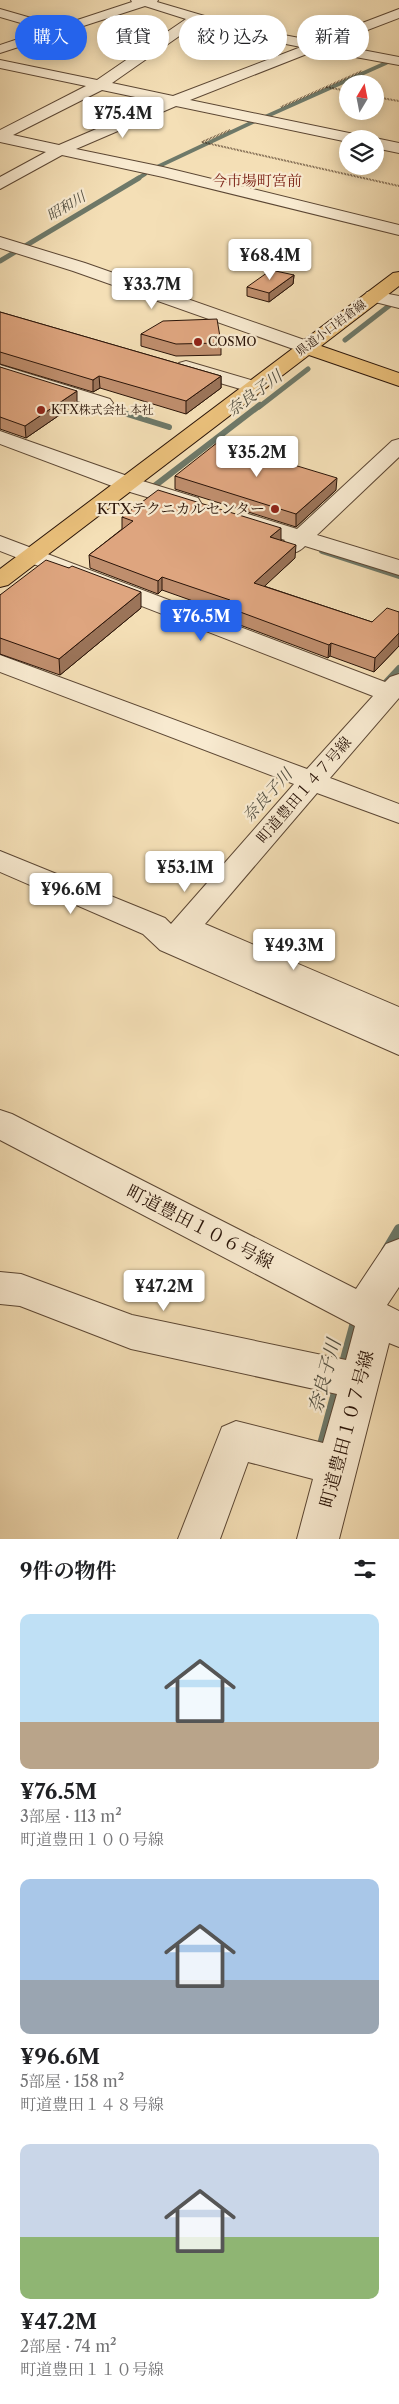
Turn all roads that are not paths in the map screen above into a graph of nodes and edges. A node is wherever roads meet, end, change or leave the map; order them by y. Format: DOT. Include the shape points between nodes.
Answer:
graph roads {
  1 [pos="145,1"];
  2 [pos="0,13"];
  3 [pos="399,13"];
  4 [pos="187,15"];
  5 [pos="15,17"];
  6 [pos="87,21"];
  7 [pos="369,25"];
  8 [pos="179,30"];
  9 [pos="15,43"];
  10 [pos="0,48"];
  11 [pos="297,53"];
  12 [pos="369,56"];
  13 [pos="394,60"];
  14 [pos="0,64"];
  15 [pos="38,72"];
  16 [pos="9,82"];
  17 [pos="100,85"];
  18 [pos="174,101"];
  19 [pos="339,136"];
  20 [pos="0,137"];
  21 [pos="384,145"];
  22 [pos="399,148"];
  23 [pos="60,150"];
  24 [pos="0,184"];
  25 [pos="399,230"];
  26 [pos="13,246"];
  27 [pos="0,256"];
  28 [pos="399,277"];
  29 [pos="373,296"];
  30 [pos="399,302"];
  31 [pos="298,344"];
  32 [pos="169,362"];
  33 [pos="0,371"];
  34 [pos="399,380"];
  35 [pos="254,387"];
  36 [pos="103,403"];
  37 [pos="0,437"];
  38 [pos="399,445"];
  39 [pos="122,488"];
  40 [pos="0,543"];
  41 [pos="296,543"];
  42 [pos="33,556"];
  43 [pos="399,568"];
  44 [pos="0,580"];
  45 [pos="399,582"];
  46 [pos="0,663"];
  47 [pos="394,687"];
  48 [pos="306,778"];
  49 [pos="399,814"];
  50 [pos="0,862"];
  51 [pos="173,935"];
  52 [pos="399,1020"];
  53 [pos="399,1042"];
  54 [pos="0,1124"];
  55 [pos="399,1255"];
  56 [pos="0,1288"];
  57 [pos="379,1320"];
  58 [pos="343,1378"];
  59 [pos="322,1462"];
  60 [pos="199,1539"];
  61 [pos="318,1539"];
  1 -- 4 [label="street"];
  1 -- 6 [label="street"];
  2 -- 5 [label="street"];
  3 -- 7 [label="street"];
  8 -- 17 [label="street"];
  9 -- 10 [label="street"];
  11 -- 18 [label="street"];
  12 -- 13 [label="street"];
  14 -- 15 [label="street"];
  15 -- 16 [label="street"];
  15 -- 17 [label="street"];
  17 -- 18 [label="street"];
  17 -- 20 [label="street"];
  18 -- 19 [label="street"];
  18 -- 23 [label="street"];
  20 -- 23 [label="street"];
  21 -- 22 [label="street"];
  23 -- 24 [label="street"];
  23 -- 25 [label="street"];
  26 -- 27 [label="street"];
  26 -- 31 [label="street"];
  28 -- 29 [label="main road, 県道小口岩倉線"];
  29 -- 30 [label="street"];
  29 -- 31 [label="main road, 県道小口岩倉線"];
  31 -- 34 [label="main road"];
  31 -- 35 [label="main road, 県道小口岩倉線"];
  32 -- 35 [label="street"];
  33 -- 36 [label="street"];
  35 -- 39 [label="main road, 県道小口岩倉線"];
  37 -- 39 [label="street"];
  38 -- 41 [label="street"];
  39 -- 41 [label="street"];
  39 -- 42 [label="main road, 県道小口岩倉線"];
  40 -- 42 [label="street"];
  41 -- 43 [label="street"];
  41 -- 45 [label="street"];
  42 -- 44 [label="main road, 県道小口岩倉線"];
  42 -- 47 [label="street"];
  46 -- 48 [label="street"];
  47 -- 48 [label="street, 町道豊田１４７号線"];
  48 -- 49 [label="street"];
  48 -- 51 [label="street, 町道豊田１４７号線"];
  50 -- 51 [label="street"];
  51 -- 52 [label="street"];
  51 -- 53 [label="street"];
  54 -- 57 [label="street, 町道豊田１０６号線"];
  55 -- 57 [label="street, 町道豊田１０７号線"];
  56 -- 58 [label="street" via="22,1290 131,1332"];
  57 -- 58 [label="street, 町道豊田１０７号線"];
  58 -- 59 [label="street, 町道豊田１０７号線"];
  59 -- 60 [label="street" via="236,1440"];
  59 -- 61 [label="street, 町道豊田１０７号線"];
}
